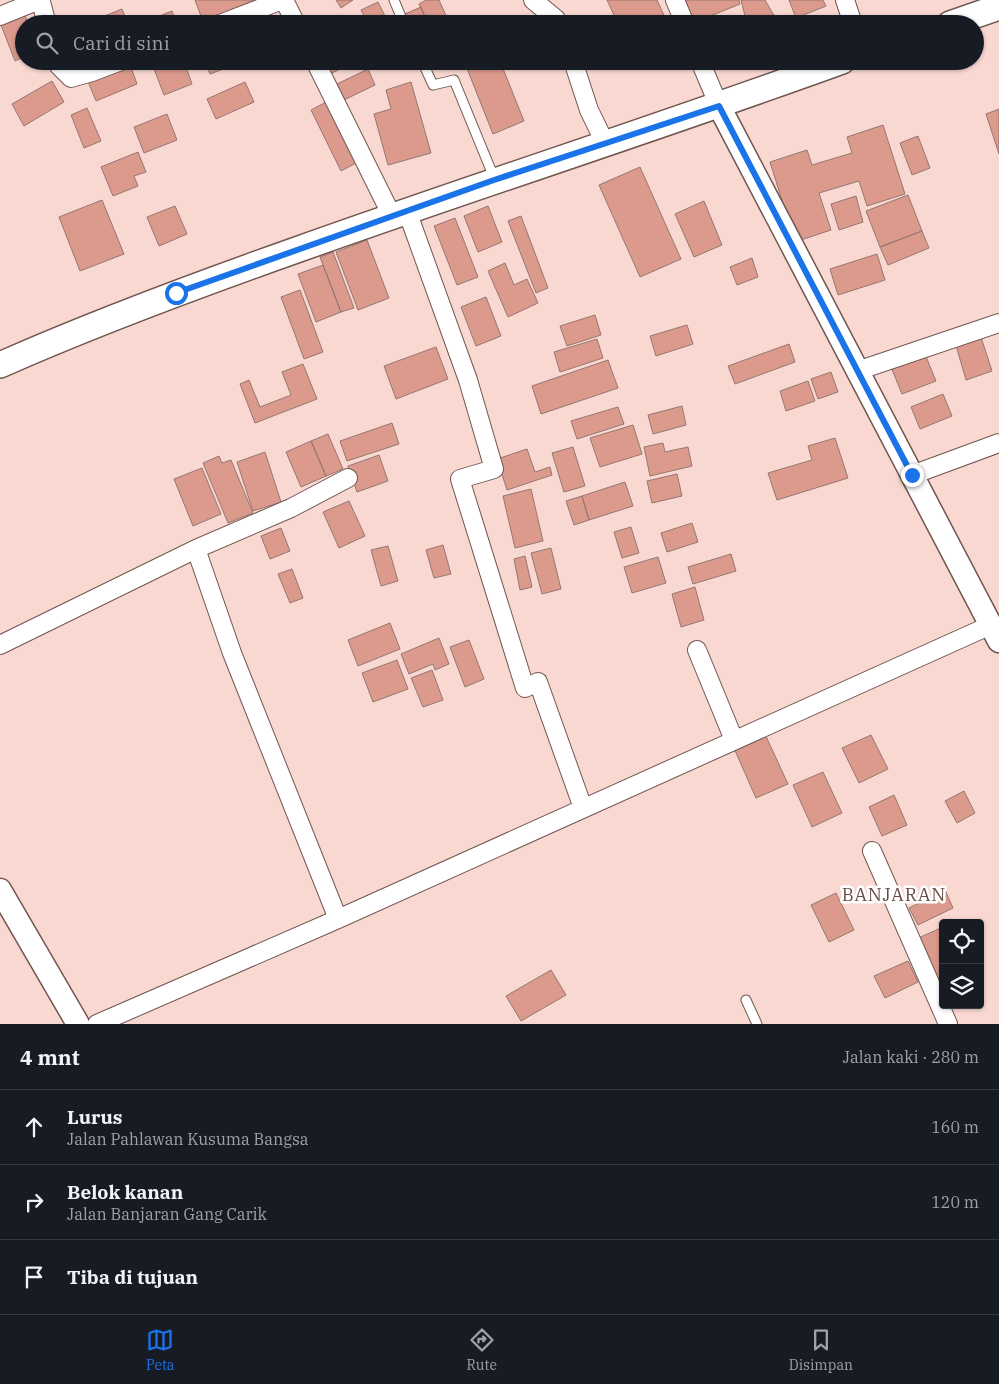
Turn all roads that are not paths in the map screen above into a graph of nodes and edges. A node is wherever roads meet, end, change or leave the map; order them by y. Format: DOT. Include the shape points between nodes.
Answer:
graph roads {
  1 [pos="283,0"];
  2 [pos="394,0"];
  3 [pos="533,0"];
  4 [pos="675,0"];
  5 [pos="845,0"];
  6 [pos="999,7"];
  7 [pos="45,15"];
  8 [pos="244,15"];
  9 [pos="291,15"];
  10 [pos="400,15"];
  11 [pos="551,15"];
  12 [pos="681,15"];
  13 [pos="850,15"];
  14 [pos="976,15"];
  15 [pos="0,16"];
  16 [pos="63,70"];
  17 [pos="98,70"];
  18 [pos="319,70"];
  19 [pos="426,70"];
  20 [pos="576,70"];
  21 [pos="704,70"];
  22 [pos="817,70"];
  23 [pos="719,106"];
  24 [pos="605,143"];
  25 [pos="494,180"];
  26 [pos="400,214"];
  27 [pos="999,323"];
  28 [pos="0,365"];
  29 [pos="857,371"];
  30 [pos="999,443"];
  31 [pos="912,475"];
  32 [pos="348,478"];
  33 [pos="196,549"];
  34 [pos="996,633"];
  35 [pos="0,645"];
  36 [pos="697,650"];
  37 [pos="734,740"];
  38 [pos="583,808"];
  39 [pos="872,851"];
  40 [pos="0,890"];
  41 [pos="338,919"];
  42 [pos="746,1000"];
  43 [pos="78,1024"];
  44 [pos="97,1024"];
  45 [pos="757,1024"];
  46 [pos="948,1024"];
  1 -- 8 [label="street"];
  1 -- 9 [label="street"];
  2 -- 10 [label="lane"];
  3 -- 11 [label="street"];
  4 -- 12 [label="street"];
  5 -- 13 [label="street"];
  6 -- 14 [label="main road"];
  7 -- 15 [label="street" via="41,2 37,1"];
  16 -- 17 [label="street" via="70,78"];
  18 -- 26 [label="street"];
  19 -- 25 [label="lane" via="433,85 454,80"];
  20 -- 24 [label="street"];
  21 -- 23 [label="street"];
  22 -- 23 [label="main road"];
  23 -- 24 [label="main road"];
  23 -- 29 [label="street"];
  24 -- 25 [label="main road"];
  25 -- 26 [label="main road"];
  26 -- 28 [label="main road" via="176,293"];
  26 -- 38 [label="street" via="468,380 494,469 460,479 525,688 538,682"];
  27 -- 29 [label="street"];
  29 -- 31 [label="street"];
  30 -- 31 [label="street"];
  31 -- 34 [label="street"];
  32 -- 33 [label="street" via="291,508"];
  33 -- 35 [label="street"];
  33 -- 41 [label="street" via="232,653"];
  34 -- 37 [label="street"];
  36 -- 37 [label="street"];
  37 -- 38 [label="street"];
  38 -- 41 [label="street"];
  39 -- 46 [label="street"];
  40 -- 43 [label="street"];
  41 -- 44 [label="street"];
  42 -- 45 [label="lane"];
}
